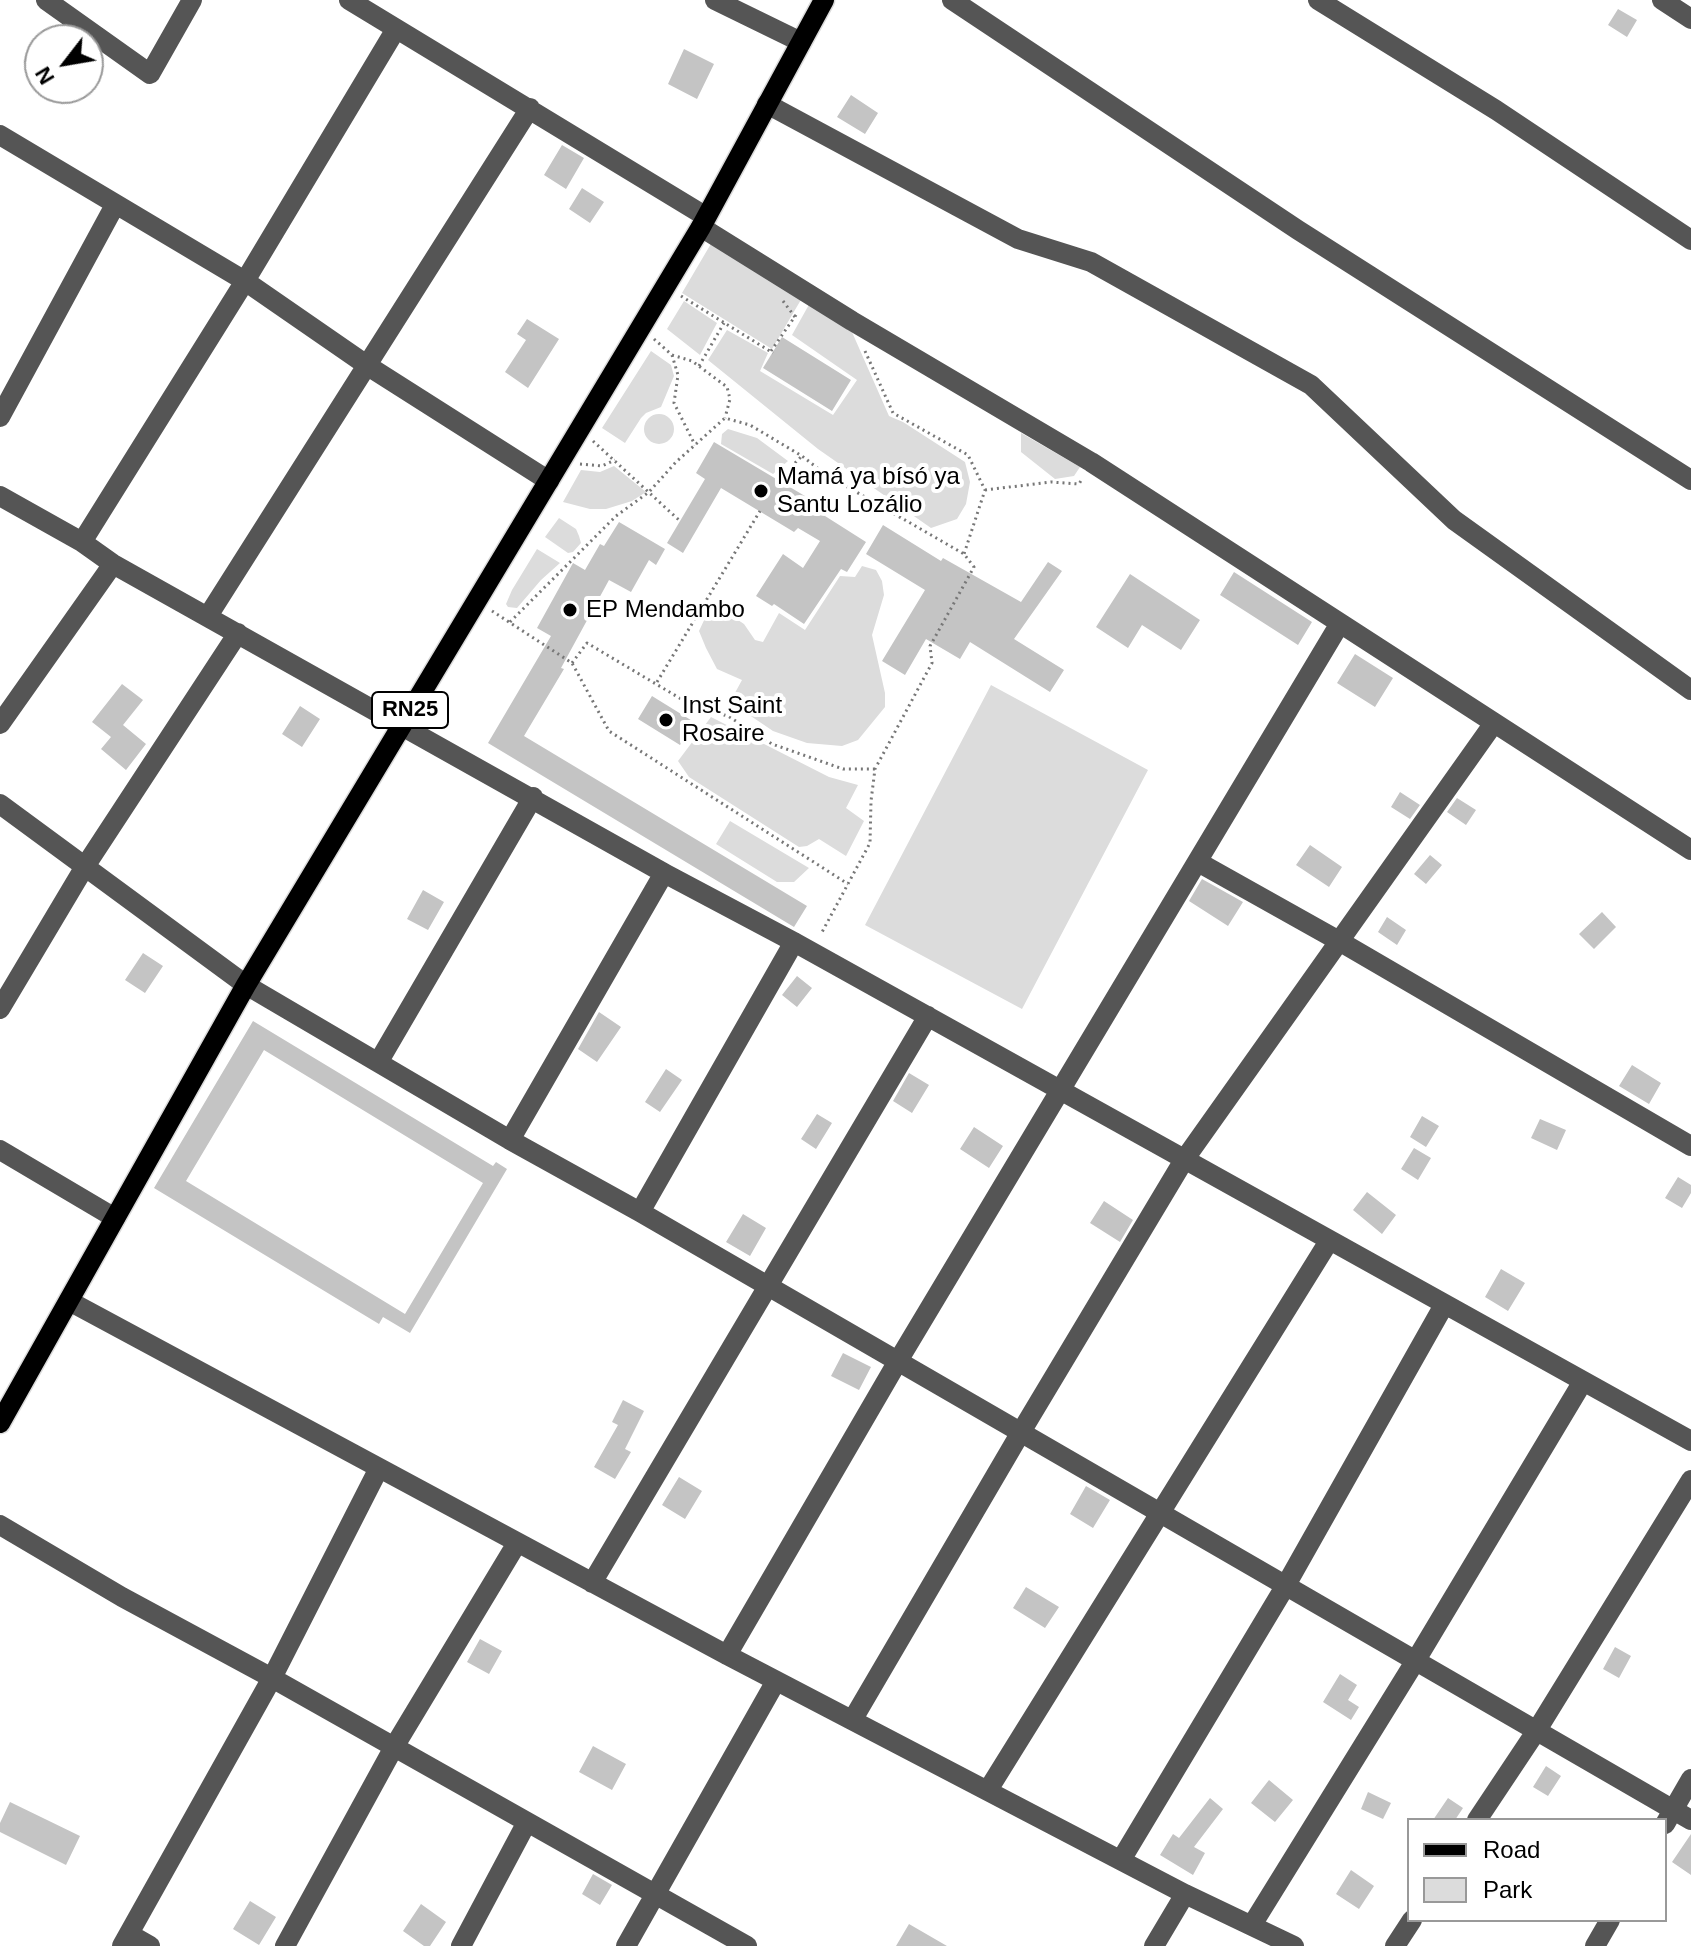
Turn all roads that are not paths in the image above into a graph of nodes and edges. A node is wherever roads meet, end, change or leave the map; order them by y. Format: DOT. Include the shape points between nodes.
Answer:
graph roads {
  1 [pos="46,0"];
  2 [pos="192,0"];
  3 [pos="349,0"];
  4 [pos="715,0"];
  5 [pos="824,0"];
  6 [pos="952,0"];
  7 [pos="1318,0"];
  8 [pos="1662,0"];
  9 [pos="1691,19"];
  10 [pos="396,29"];
  11 [pos="801,42"];
  12 [pos="767,104"];
  13 [pos="530,108"];
  14 [pos="0,135"];
  15 [pos="115,205"];
  16 [pos="703,221"];
  17 [pos="1691,240"];
  18 [pos="245,281"];
  19 [pos="368,366"];
  20 [pos="0,417"];
  21 [pos="1691,480"];
  22 [pos="549,481"];
  23 [pos="0,496"];
  24 [pos="82,542"];
  25 [pos="113,564"];
  26 [pos="208,616"];
  27 [pos="1339,625"];
  28 [pos="238,633"];
  29 [pos="1691,690"];
  30 [pos="1494,723"];
  31 [pos="0,724"];
  32 [pos="401,724"];
  33 [pos="533,797"];
  34 [pos="0,804"];
  35 [pos="1691,850"];
  36 [pos="1198,862"];
  37 [pos="84,868"];
  38 [pos="664,873"];
  39 [pos="1339,941"];
  40 [pos="803,946"];
  41 [pos="246,985"];
  42 [pos="0,1009"];
  43 [pos="928,1016"];
  44 [pos="379,1061"];
  45 [pos="1061,1091"];
  46 [pos="510,1140"];
  47 [pos="1691,1146"];
  48 [pos="0,1150"];
  49 [pos="1184,1160"];
  50 [pos="640,1212"];
  51 [pos="115,1218"];
  52 [pos="1329,1241"];
  53 [pos="769,1286"];
  54 [pos="69,1301"];
  55 [pos="1444,1305"];
  56 [pos="898,1361"];
  57 [pos="1582,1383"];
  58 [pos="0,1423"];
  59 [pos="1021,1432"];
  60 [pos="1691,1441"];
  61 [pos="379,1468"];
  62 [pos="1691,1480"];
  63 [pos="1159,1512"];
  64 [pos="0,1525"];
  65 [pos="517,1543"];
  66 [pos="592,1583"];
  67 [pos="1286,1585"];
  68 [pos="727,1655"];
  69 [pos="1416,1660"];
  70 [pos="272,1678"];
  71 [pos="776,1681"];
  72 [pos="853,1719"];
  73 [pos="1537,1730"];
  74 [pos="394,1747"];
  75 [pos="1691,1779"];
  76 [pos="988,1790"];
  77 [pos="1677,1817"];
  78 [pos="1478,1818"];
  79 [pos="527,1822"];
  80 [pos="1121,1860"];
  81 [pos="654,1893"];
  82 [pos="1185,1894"];
  83 [pos="1411,1922"];
  84 [pos="1609,1922"];
  85 [pos="1252,1925"];
  86 [pos="125,1940"];
  87 [pos="150,1946"];
  88 [pos="285,1946"];
  89 [pos="461,1946"];
  90 [pos="626,1946"];
  91 [pos="747,1946"];
  92 [pos="1154,1946"];
  93 [pos="1294,1946"];
  94 [pos="1395,1946"];
  95 [pos="1595,1946"];
  1 -- 2 [label="street" via="150,74"];
  3 -- 10 [label="street"];
  4 -- 11 [label="street"];
  5 -- 11 [label="main road, RN25"];
  6 -- 21 [label="street" via="1298,230"];
  7 -- 17 [label="street"];
  8 -- 9 [label="street"];
  10 -- 13 [label="street"];
  10 -- 18 [label="street"];
  11 -- 12 [label="main road, RN25"];
  12 -- 16 [label="main road, RN25"];
  12 -- 29 [label="street" via="1018,239 1091,262 1311,385 1454,520"];
  13 -- 16 [label="street"];
  13 -- 19 [label="street"];
  14 -- 15 [label="street"];
  15 -- 18 [label="street"];
  15 -- 20 [label="street"];
  16 -- 22 [label="main road, RN25"];
  16 -- 27 [label="street" via="852,321 1091,462"];
  18 -- 19 [label="street"];
  18 -- 24 [label="street"];
  19 -- 22 [label="street"];
  19 -- 26 [label="street"];
  22 -- 32 [label="main road, RN25"];
  23 -- 24 [label="street"];
  24 -- 25 [label="street"];
  25 -- 26 [label="street"];
  25 -- 31 [label="street"];
  26 -- 28 [label="street"];
  27 -- 30 [label="street"];
  27 -- 36 [label="street"];
  28 -- 32 [label="street"];
  28 -- 37 [label="street"];
  30 -- 35 [label="street"];
  30 -- 39 [label="street"];
  32 -- 33 [label="street"];
  32 -- 41 [label="main road, RN25"];
  33 -- 38 [label="street"];
  33 -- 44 [label="street"];
  34 -- 37 [label="street"];
  36 -- 39 [label="street"];
  36 -- 45 [label="street"];
  37 -- 41 [label="street"];
  37 -- 42 [label="street"];
  38 -- 40 [label="street"];
  38 -- 46 [label="street"];
  39 -- 47 [label="street"];
  39 -- 49 [label="street"];
  40 -- 43 [label="street"];
  40 -- 50 [label="street"];
  41 -- 44 [label="street"];
  41 -- 51 [label="main road, RN25"];
  43 -- 45 [label="street"];
  43 -- 53 [label="street"];
  44 -- 46 [label="street"];
  45 -- 49 [label="street"];
  45 -- 56 [label="street"];
  46 -- 50 [label="street"];
  48 -- 51 [label="street"];
  49 -- 52 [label="street"];
  49 -- 59 [label="street"];
  50 -- 53 [label="street"];
  51 -- 54 [label="main road, RN25"];
  52 -- 55 [label="street"];
  52 -- 63 [label="street"];
  53 -- 56 [label="street"];
  53 -- 66 [label="street"];
  54 -- 58 [label="main road, RN25"];
  54 -- 61 [label="street"];
  55 -- 57 [label="street"];
  55 -- 67 [label="street"];
  56 -- 59 [label="street"];
  56 -- 68 [label="street"];
  57 -- 60 [label="street"];
  57 -- 69 [label="street"];
  59 -- 63 [label="street"];
  59 -- 72 [label="street"];
  61 -- 65 [label="street"];
  61 -- 70 [label="street"];
  62 -- 73 [label="street"];
  63 -- 67 [label="street"];
  63 -- 76 [label="street"];
  64 -- 70 [label="street"];
  65 -- 66 [label="street"];
  65 -- 74 [label="street"];
  66 -- 68 [label="street"];
  67 -- 69 [label="street"];
  67 -- 80 [label="street"];
  68 -- 71 [label="street"];
  69 -- 73 [label="street"];
  69 -- 85 [label="street"];
  70 -- 74 [label="street"];
  70 -- 86 [label="street"];
  71 -- 72 [label="street"];
  71 -- 81 [label="street"];
  72 -- 76 [label="street"];
  73 -- 77 [label="street"];
  73 -- 78 [label="street"];
  74 -- 79 [label="street"];
  74 -- 88 [label="street"];
  75 -- 77 [label="street"];
  76 -- 80 [label="street"];
  79 -- 81 [label="street"];
  79 -- 89 [label="street"];
  80 -- 82 [label="street"];
  81 -- 90 [label="street"];
  81 -- 91 [label="street"];
  82 -- 85 [label="street"];
  82 -- 92 [label="street"];
  83 -- 94 [label="street"];
  84 -- 95 [label="street"];
  85 -- 93 [label="street"];
  86 -- 87 [label="street"];
}
